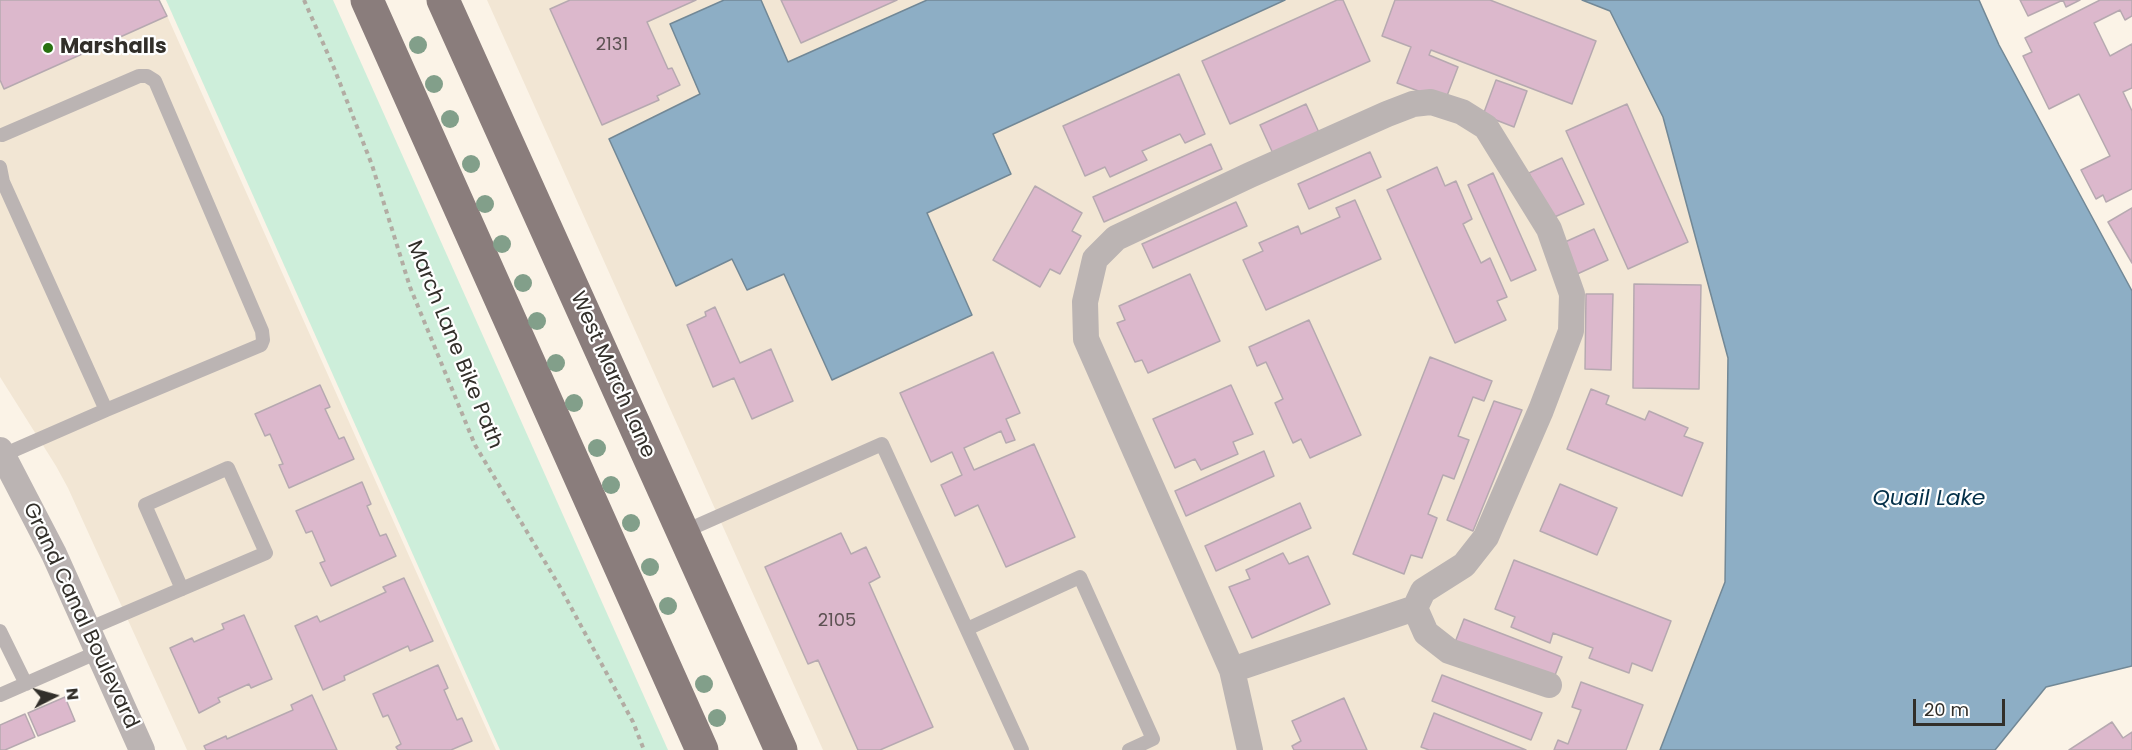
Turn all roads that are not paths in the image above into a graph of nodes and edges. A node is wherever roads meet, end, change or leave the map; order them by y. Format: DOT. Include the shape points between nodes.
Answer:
graph roads {
  1 [pos="367,0"];
  2 [pos="443,0"];
  3 [pos="0,138"];
  4 [pos="0,167"];
  5 [pos="106,410"];
  6 [pos="1,453"];
  7 [pos="683,532"];
  8 [pos="182,589"];
  9 [pos="1415,608"];
  10 [pos="88,629"];
  11 [pos="967,629"];
  12 [pos="0,630"];
  13 [pos="98,652"];
  14 [pos="1232,670"];
  15 [pos="26,684"];
  16 [pos="1549,685"];
  17 [pos="0,695"];
  18 [pos="1016,748"];
  19 [pos="142,750"];
  20 [pos="702,750"];
  21 [pos="781,750"];
  22 [pos="1129,750"];
  23 [pos="1250,750"];
  1 -- 20 [label="main road"];
  2 -- 7 [label="main road, West March Lane"];
  3 -- 5 [label="lane" via="139,76 155,81 262,330 261,345"];
  4 -- 5 [label="lane" via="3,182"];
  5 -- 6 [label="lane"];
  6 -- 10 [label="street, Grand Canal Boulevard"];
  7 -- 11 [label="lane" via="882,444"];
  7 -- 21 [label="main road, West March Lane"];
  8 -- 8 [label="lane" via="266,553 228,468 146,505"];
  8 -- 10 [label="lane"];
  9 -- 14 [label="street"];
  9 -- 14 [label="street" via="1424,591 1464,565 1486,537 1571,331 1572,294 1549,229 1486,127 1462,112 1431,102 1387,114 1250,175 1116,238 1095,259 1085,302 1086,339"];
  9 -- 16 [label="street" via="1426,633 1449,651"];
  10 -- 13 [label="street, Grand Canal Boulevard"];
  11 -- 18 [label="lane"];
  11 -- 22 [label="lane" via="1080,577 1153,739"];
  12 -- 15 [label="lane"];
  13 -- 15 [label="lane"];
  13 -- 19 [label="street, Grand Canal Boulevard"];
  14 -- 23 [label="street"];
  15 -- 17 [label="lane"];
}
